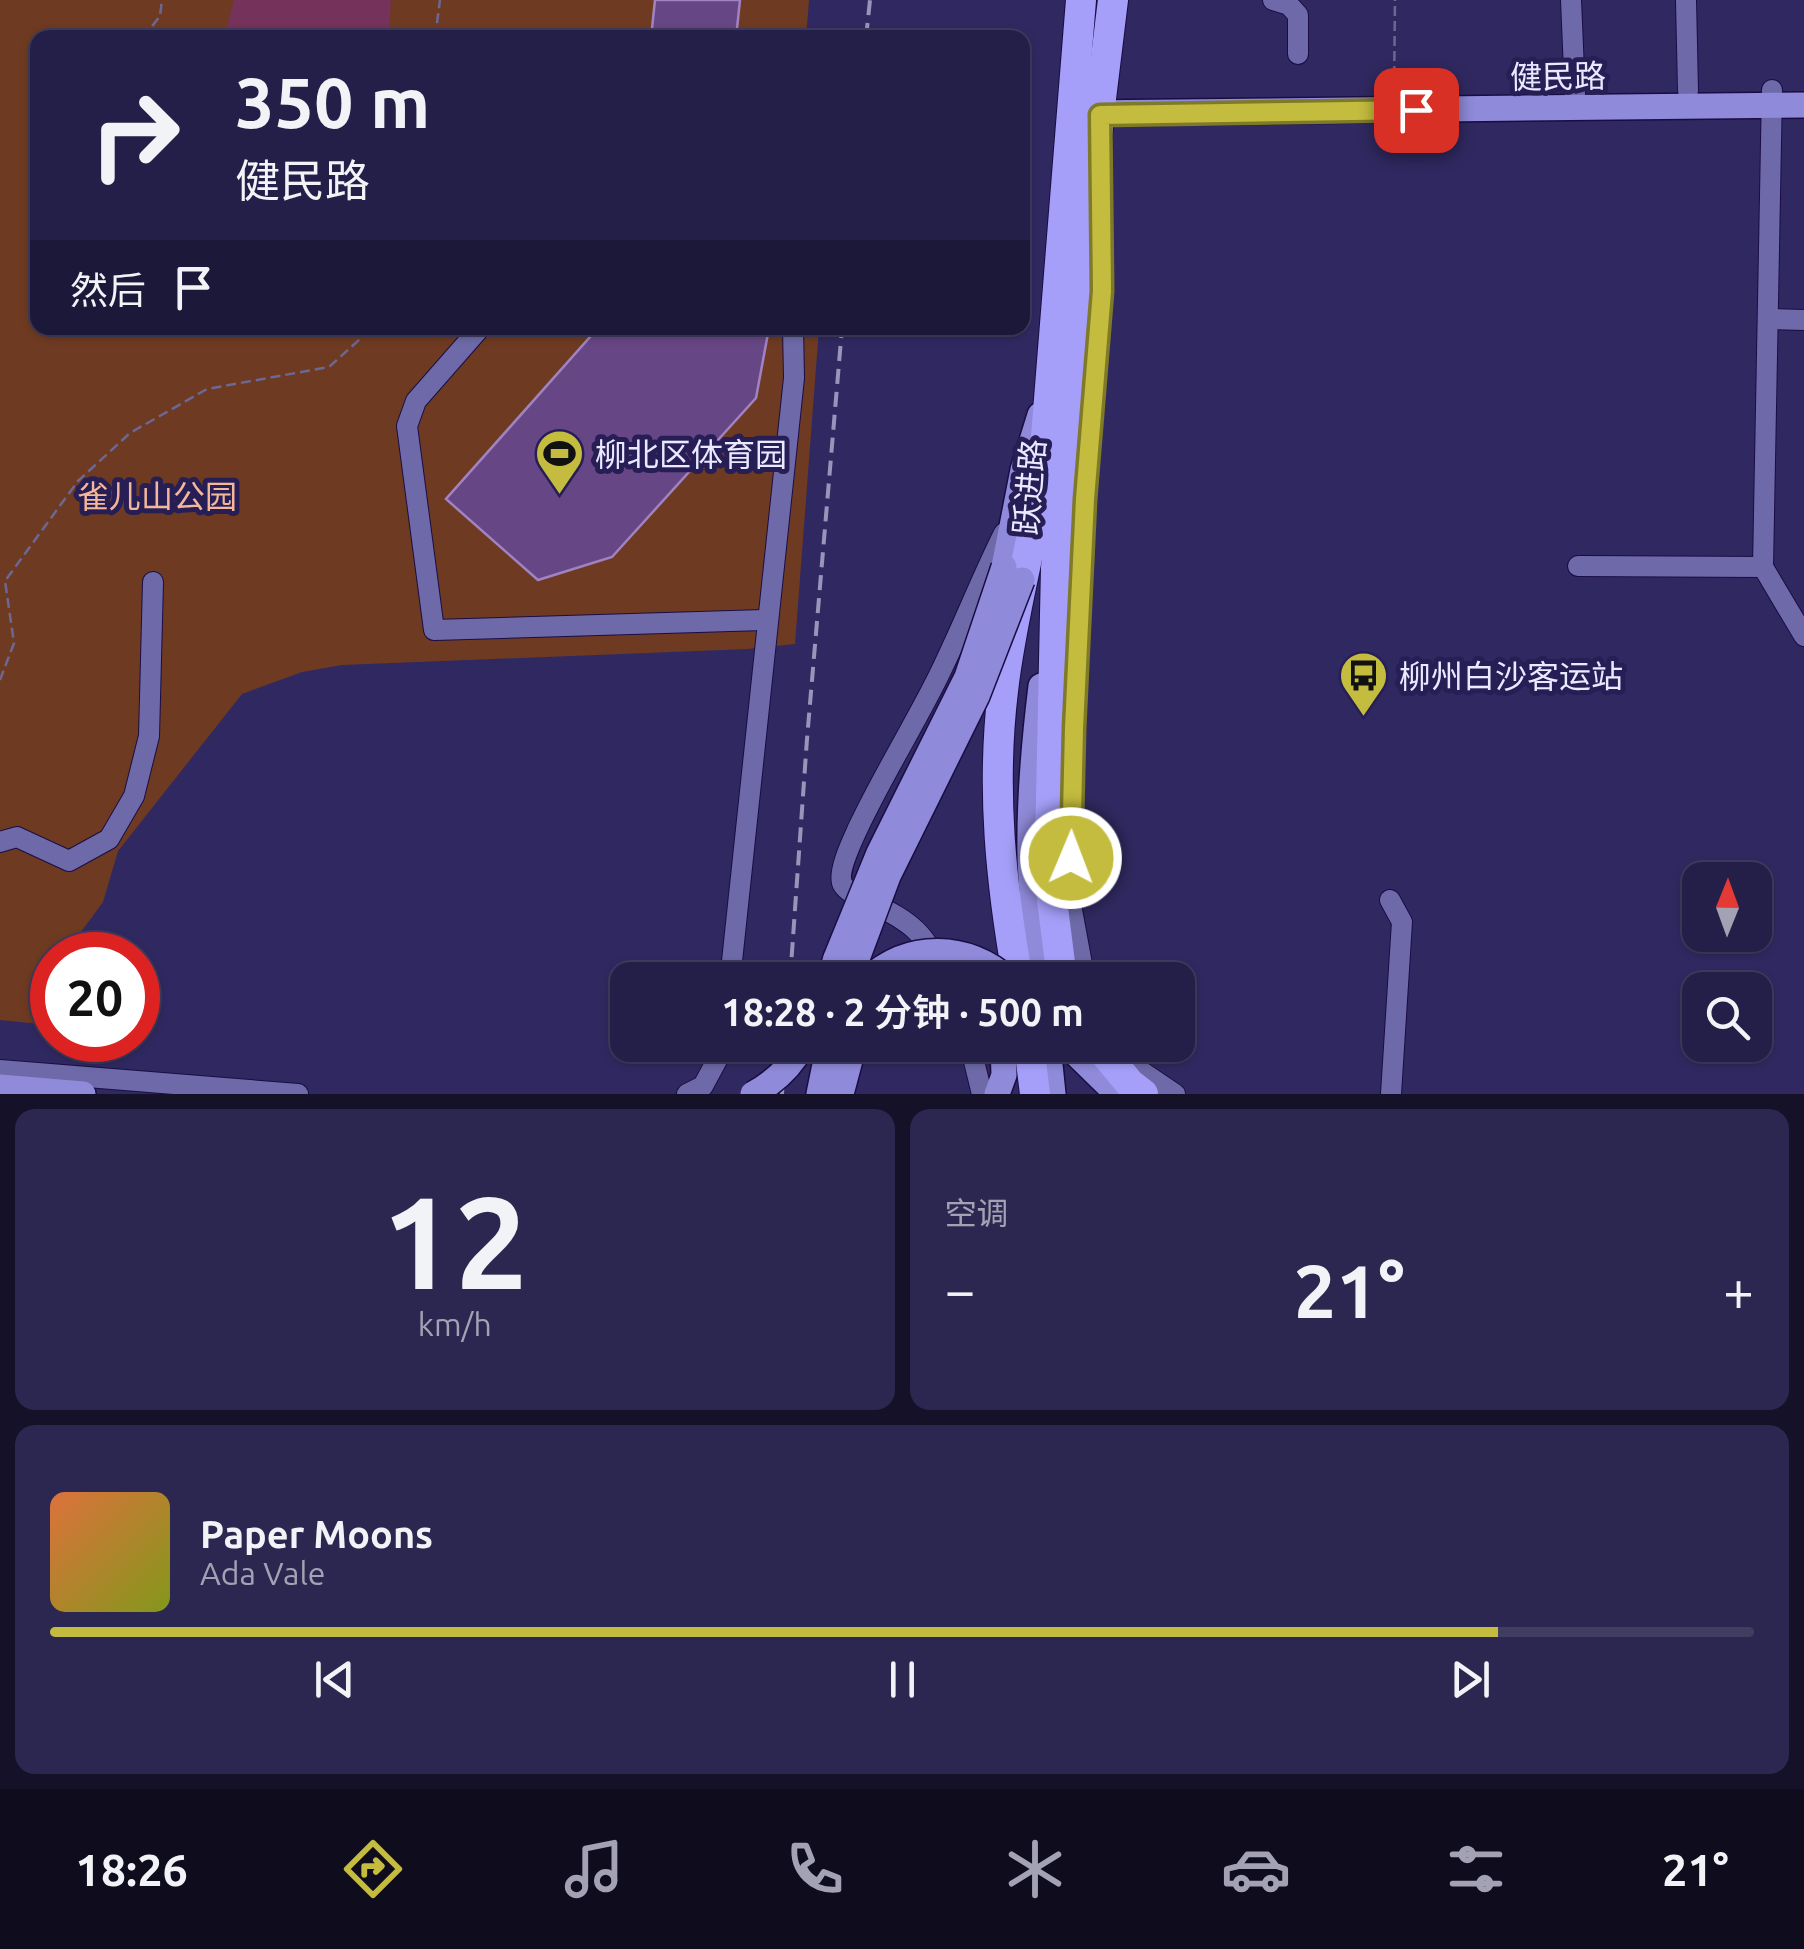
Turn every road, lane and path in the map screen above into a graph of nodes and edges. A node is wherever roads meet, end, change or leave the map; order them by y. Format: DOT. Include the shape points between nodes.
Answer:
graph roads {
  1 [pos="162,0"];
  2 [pos="440,0"];
  3 [pos="1081,0"];
  4 [pos="1113,0"];
  5 [pos="1273,0"];
  6 [pos="1395,0"];
  7 [pos="1571,0"];
  8 [pos="1686,0"];
  9 [pos="149,30"];
  10 [pos="435,30"];
  11 [pos="1298,54"];
  12 [pos="1804,89"];
  13 [pos="1688,91"];
  14 [pos="1575,94"];
  15 [pos="1394,97"];
  16 [pos="1772,98"];
  17 [pos="1804,105"];
  18 [pos="1087,106"];
  19 [pos="1768,319"];
  20 [pos="1804,320"];
  21 [pos="363,335"];
  22 [pos="474,335"];
  23 [pos="793,335"];
  24 [pos="1050,382"];
  25 [pos="1016,509"];
  26 [pos="1578,566"];
  27 [pos="1763,567"];
  28 [pos="1027,571"];
  29 [pos="0,577"];
  30 [pos="6,581"];
  31 [pos="153,582"];
  32 [pos="768,620"];
  33 [pos="1804,636"];
  34 [pos="0,680"];
  35 [pos="0,842"];
  36 [pos="1390,900"];
  37 [pos="732,962"];
  38 [pos="835,962"];
  39 [pos="855,962"];
  40 [pos="892,962"];
  41 [pos="936,962"];
  42 [pos="982,962"];
  43 [pos="1015,962"];
  44 [pos="1039,962"];
  45 [pos="1060,962"];
  46 [pos="1082,962"];
  47 [pos="717,1062"];
  48 [pos="792,1062"];
  49 [pos="826,1062"];
  50 [pos="849,1062"];
  51 [pos="974,1062"];
  52 [pos="1003,1062"];
  53 [pos="1031,1062"];
  54 [pos="1049,1062"];
  55 [pos="1085,1062"];
  56 [pos="1112,1062"];
  57 [pos="1132,1062"];
  58 [pos="0,1070"];
  59 [pos="12,1088"];
  60 [pos="83,1094"];
  61 [pos="298,1094"];
  62 [pos="687,1094"];
  63 [pos="753,1094"];
  64 [pos="819,1094"];
  65 [pos="841,1094"];
  66 [pos="982,1094"];
  67 [pos="997,1094"];
  68 [pos="1035,1094"];
  69 [pos="1052,1094"];
  70 [pos="1117,1094"];
  71 [pos="1143,1094"];
  72 [pos="1175,1094"];
  73 [pos="1391,1094"];
  1 -- 9 [label="path"];
  2 -- 10 [label="path"];
  3 -- 18 [label="highway, 跃进路"];
  4 -- 18 [label="highway, 跃进路"];
  5 -- 11 [label="street" via="1298,15"];
  6 -- 15 [label="path"];
  7 -- 14 [label="street"];
  8 -- 13 [label="street"];
  12 -- 16 [label="main road, 健民路"];
  13 -- 14 [label="main road, 健民路"];
  13 -- 16 [label="main road, 健民路"];
  14 -- 15 [label="main road, 健民路"];
  15 -- 18 [label="main road, 健民路"];
  16 -- 17 [label="main road, 健民路"];
  16 -- 18 [label="main road, 健民路"];
  16 -- 19 [label="street"];
  18 -- 24 [label="highway, 跃进路"];
  18 -- 28 [label="highway, 跃进路"];
  18 -- 46 [label="street" via="1102,291 1074,728 1072,910"];
  19 -- 20 [label="street"];
  19 -- 27 [label="street"];
  21 -- 30 [label="path" via="329,367 207,388 130,432 78,481"];
  22 -- 32 [label="street" via="416,401 407,426 434,630"];
  23 -- 32 [label="street"];
  24 -- 25 [label="main road"];
  24 -- 28 [label="highway, 跃进路"];
  25 -- 28 [label="main road"];
  25 -- 41 [label="street" via="840,876 849,892 917,929"];
  26 -- 27 [label="street"];
  27 -- 33 [label="street"];
  28 -- 38 [label="main road, bridge" via="872,867"];
  28 -- 39 [label="main road, 跃进路, bridge"];
  28 -- 43 [label="highway, bridge" via="1008,652 996,780"];
  28 -- 44 [label="main road, 跃进路" via="1030,860"];
  28 -- 45 [label="highway"];
  29 -- 30 [label="path"];
  30 -- 34 [label="path" via="14,643"];
  31 -- 35 [label="street" via="149,736 134,796 109,839 70,861 17,837"];
  32 -- 37 [label="street"];
  36 -- 73 [label="street" via="1402,922"];
  40 -- 42 [label="main road, bridge" via="938,951"];
  47 -- 62 [label="street" via="703,1086"];
  48 -- 63 [label="main road, bridge"];
  49 -- 64 [label="main road"];
  50 -- 65 [label="main road"];
  51 -- 66 [label="street"];
  52 -- 67 [label="main road"];
  53 -- 68 [label="highway"];
  54 -- 69 [label="main road"];
  55 -- 70 [label="main road"];
  56 -- 71 [label="highway"];
  57 -- 72 [label="street"];
  58 -- 61 [label="street"];
  59 -- 60 [label="main road"];
}
